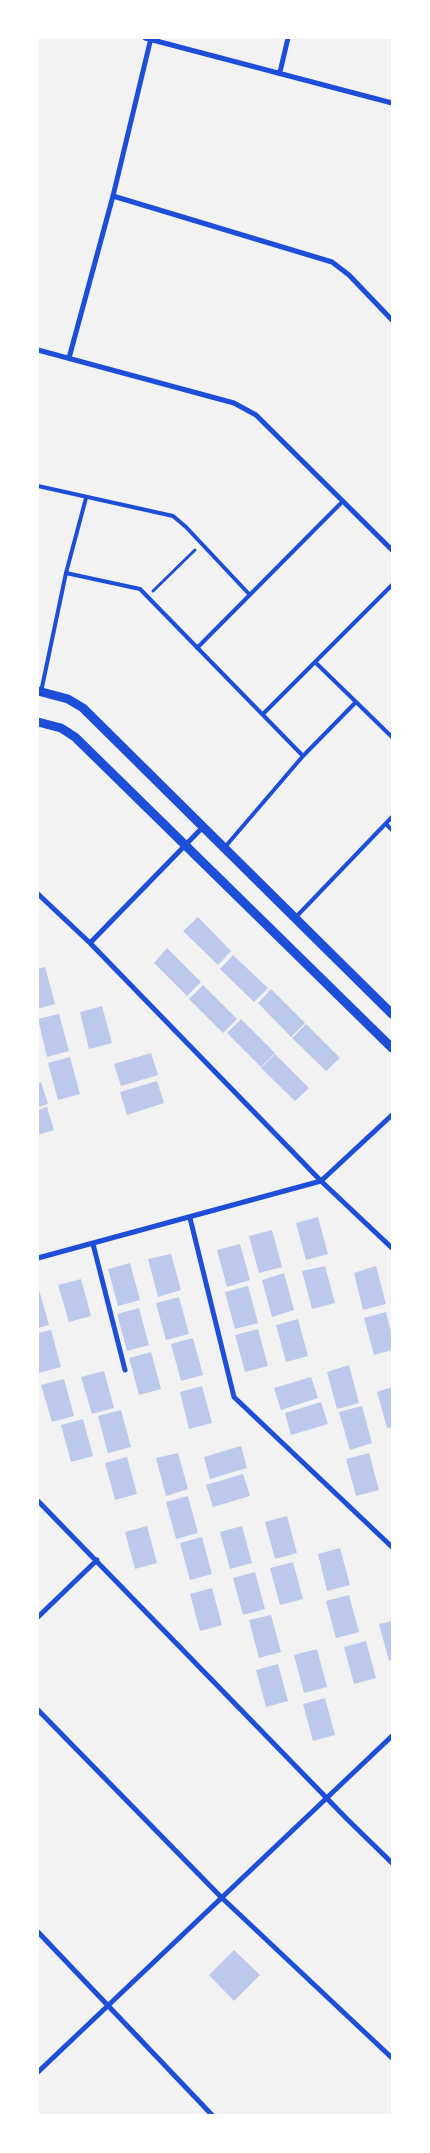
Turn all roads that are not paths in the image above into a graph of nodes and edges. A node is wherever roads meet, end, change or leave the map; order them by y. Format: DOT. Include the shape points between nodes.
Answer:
graph roads {
  1 [pos="148,38"];
  2 [pos="288,38"];
  3 [pos="280,72"];
  4 [pos="392,103"];
  5 [pos="113,196"];
  6 [pos="392,320"];
  7 [pos="38,350"];
  8 [pos="69,358"];
  9 [pos="38,486"];
  10 [pos="86,498"];
  11 [pos="343,501"];
  12 [pos="392,550"];
  13 [pos="66,573"];
  14 [pos="392,584"];
  15 [pos="249,594"];
  16 [pos="197,648"];
  17 [pos="315,662"];
  18 [pos="39,692"];
  19 [pos="356,702"];
  20 [pos="263,714"];
  21 [pos="38,722"];
  22 [pos="392,737"];
  23 [pos="303,756"];
  24 [pos="392,817"];
  25 [pos="386,824"];
  26 [pos="203,827"];
  27 [pos="392,830"];
  28 [pos="184,846"];
  29 [pos="225,847"];
  30 [pos="38,894"];
  31 [pos="295,918"];
  32 [pos="90,943"];
  33 [pos="392,1014"];
  34 [pos="392,1048"];
  35 [pos="392,1115"];
  36 [pos="322,1181"];
  37 [pos="190,1218"];
  38 [pos="92,1244"];
  39 [pos="392,1248"];
  40 [pos="38,1258"];
  41 [pos="125,1370"];
  42 [pos="38,1500"];
  43 [pos="392,1547"];
  44 [pos="97,1560"];
  45 [pos="38,1617"];
  46 [pos="38,1710"];
  47 [pos="392,1736"];
  48 [pos="327,1799"];
  49 [pos="392,1863"];
  50 [pos="221,1897"];
  51 [pos="38,1932"];
  52 [pos="106,2006"];
  53 [pos="392,2058"];
  54 [pos="38,2072"];
  55 [pos="213,2116"];
  1 -- 3 [label="street"];
  1 -- 5 [label="street"];
  2 -- 3 [label="street"];
  3 -- 4 [label="street"];
  5 -- 6 [label="street" via="332,262"];
  5 -- 8 [label="street"];
  7 -- 8 [label="street"];
  8 -- 11 [label="street" via="234,403 256,415"];
  9 -- 10 [label="lane"];
  10 -- 13 [label="lane"];
  10 -- 15 [label="lane" via="173,516"];
  11 -- 12 [label="street"];
  11 -- 15 [label="lane"];
  13 -- 16 [label="lane" via="140,589"];
  13 -- 18 [label="lane"];
  14 -- 17 [label="lane"];
  15 -- 16 [label="lane"];
  16 -- 20 [label="lane"];
  17 -- 19 [label="lane"];
  17 -- 20 [label="lane"];
  18 -- 26 [label="street" via="68,698 83,708"];
  19 -- 22 [label="lane"];
  19 -- 23 [label="lane"];
  20 -- 23 [label="lane"];
  21 -- 28 [label="street" via="61,728 75,737"];
  23 -- 29 [label="lane"];
  24 -- 25 [label="lane"];
  25 -- 27 [label="lane"];
  25 -- 31 [label="lane"];
  26 -- 28 [label="street"];
  26 -- 29 [label="street"];
  28 -- 32 [label="street"];
  28 -- 34 [label="street"];
  29 -- 31 [label="street"];
  30 -- 32 [label="street"];
  31 -- 33 [label="street"];
  32 -- 36 [label="street"];
  35 -- 36 [label="street"];
  36 -- 37 [label="street"];
  36 -- 39 [label="street"];
  37 -- 38 [label="street"];
  37 -- 43 [label="street" via="234,1397"];
  38 -- 40 [label="street"];
  38 -- 41 [label="street"];
  42 -- 44 [label="street"];
  44 -- 45 [label="street"];
  44 -- 48 [label="street"];
  46 -- 50 [label="street"];
  47 -- 48 [label="street"];
  48 -- 49 [label="street"];
  48 -- 50 [label="street"];
  50 -- 52 [label="street"];
  50 -- 53 [label="street"];
  51 -- 52 [label="street"];
  52 -- 54 [label="street"];
  52 -- 55 [label="street"];
}
